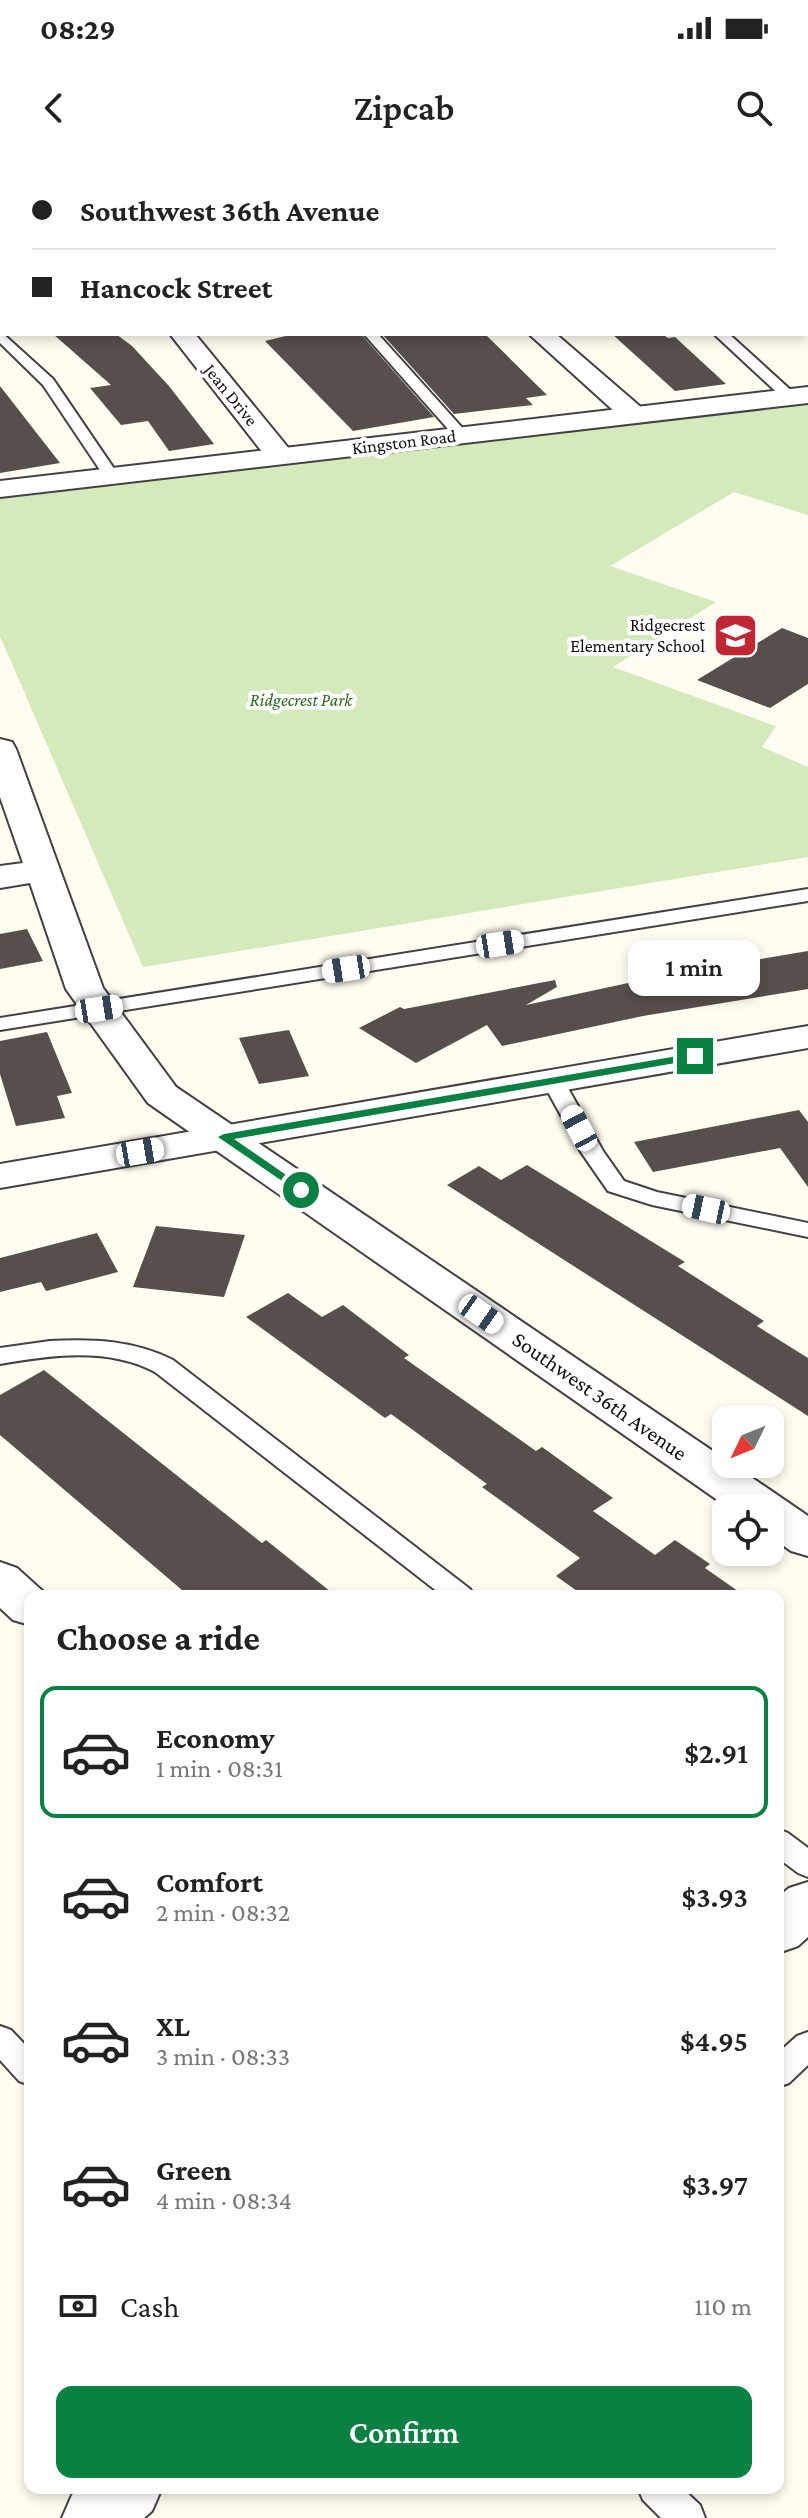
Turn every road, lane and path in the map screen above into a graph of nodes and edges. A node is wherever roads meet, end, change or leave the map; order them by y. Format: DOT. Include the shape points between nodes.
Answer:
graph roads {
  1 [pos="1,336"];
  2 [pos="184,336"];
  3 [pos="373,336"];
  4 [pos="543,336"];
  5 [pos="724,336"];
  6 [pos="799,396"];
  7 [pos="634,415"];
  8 [pos="461,435"];
  9 [pos="280,456"];
  10 [pos="111,476"];
  11 [pos="0,489"];
  12 [pos="3,763"];
  13 [pos="43,871"];
  14 [pos="0,877"];
  15 [pos="808,895"];
  16 [pos="99,1009"];
  17 [pos="0,1024"];
  18 [pos="808,1037"];
  19 [pos="553,1081"];
  20 [pos="224,1137"];
  21 [pos="0,1176"];
  22 [pos="808,1230"];
  23 [pos="0,1356"];
  24 [pos="743,1494"];
  25 [pos="784,1523"];
  26 [pos="808,1539"];
  27 [pos="0,1580"];
  28 [pos="453,1590"];
  29 [pos="24,1602"];
  30 [pos="784,1846"];
  31 [pos="808,1865"];
  32 [pos="808,1904"];
  33 [pos="784,1925"];
  34 [pos="0,2039"];
  35 [pos="808,2045"];
  36 [pos="24,2065"];
  37 [pos="784,2067"];
  38 [pos="122,2494"];
  39 [pos="662,2494"];
  40 [pos="95,2518"];
  41 [pos="687,2518"];
  1 -- 10 [label="lane" via="48,382"];
  2 -- 9 [label="street, Jean Drive"];
  3 -- 8 [label="lane"];
  4 -- 7 [label="street"];
  5 -- 6 [label="lane"];
  6 -- 7 [label="street, Kingston Road"];
  7 -- 8 [label="street, Kingston Road"];
  8 -- 9 [label="street, Kingston Road"];
  9 -- 10 [label="street, Kingston Road"];
  10 -- 11 [label="street, Kingston Road"];
  12 -- 13 [label="street, Southwest 36th Avenue"];
  13 -- 14 [label="street"];
  13 -- 16 [label="street, Southwest 36th Avenue" via="85,989"];
  15 -- 16 [label="lane"];
  16 -- 17 [label="lane"];
  16 -- 20 [label="street, Southwest 36th Avenue" via="162,1095"];
  18 -- 19 [label="street"];
  19 -- 20 [label="street"];
  19 -- 22 [label="lane" via="616,1186"];
  20 -- 21 [label="street"];
  20 -- 24 [label="street, Southwest 36th Avenue"];
  23 -- 28 [label="lane" via="94,1350 136,1353 164,1366"];
  25 -- 26 [label="street"];
  27 -- 29 [label="street"];
  30 -- 31 [label="lane"];
  32 -- 33 [label="street"];
  34 -- 36 [label="lane"];
  35 -- 37 [label="lane"];
  38 -- 40 [label="street"];
  39 -- 41 [label="lane"];
}
